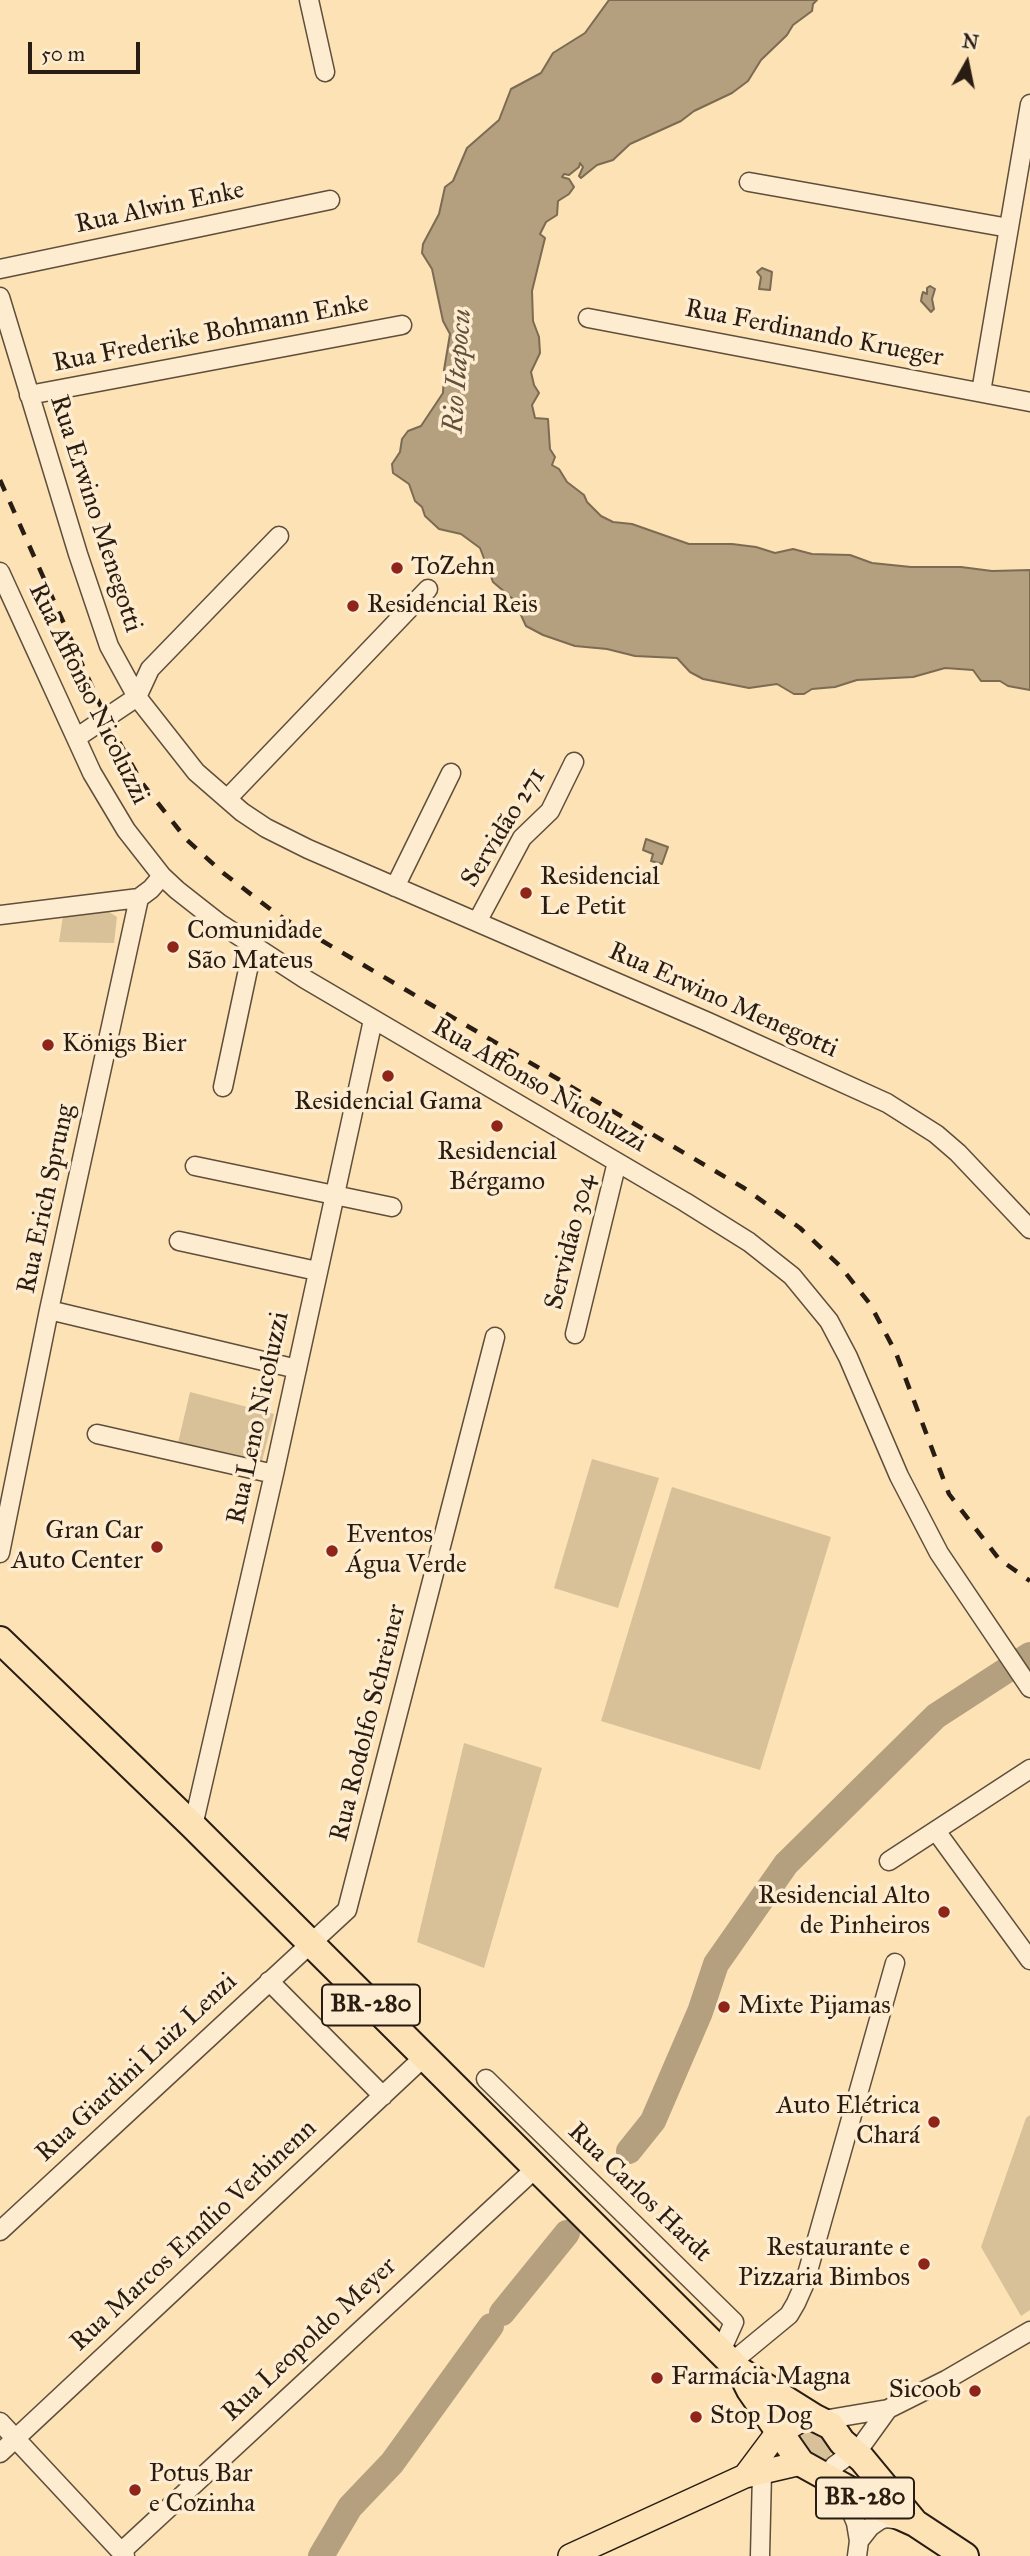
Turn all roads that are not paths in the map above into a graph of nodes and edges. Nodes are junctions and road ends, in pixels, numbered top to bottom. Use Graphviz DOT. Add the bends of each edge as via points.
graph roads {
  1 [pos="309,0"];
  2 [pos="325,72"];
  3 [pos="1030,104"];
  4 [pos="749,182"];
  5 [pos="330,200"];
  6 [pos="1009,228"];
  7 [pos="0,269"];
  8 [pos="0,297"];
  9 [pos="588,318"];
  10 [pos="402,325"];
  11 [pos="981,393"];
  12 [pos="29,395"];
  13 [pos="1030,402"];
  14 [pos="279,536"];
  15 [pos="0,572"];
  16 [pos="429,589"];
  17 [pos="137,697"];
  18 [pos="76,738"];
  19 [pos="574,762"];
  20 [pos="451,774"];
  21 [pos="226,799"];
  22 [pos="162,876"];
  23 [pos="395,887"];
  24 [pos="139,898"];
  25 [pos="0,915"];
  26 [pos="477,922"];
  27 [pos="253,946"];
  28 [pos="373,1020"];
  29 [pos="223,1087"];
  30 [pos="617,1162"];
  31 [pos="195,1166"];
  32 [pos="334,1195"];
  33 [pos="392,1207"];
  34 [pos="1030,1229"];
  35 [pos="179,1241"];
  36 [pos="317,1271"];
  37 [pos="49,1310"];
  38 [pos="575,1334"];
  39 [pos="495,1337"];
  40 [pos="297,1369"];
  41 [pos="97,1434"];
  42 [pos="274,1474"];
  43 [pos="1,1547"];
  44 [pos="0,1640"];
  45 [pos="1026,1682"];
  46 [pos="1030,1769"];
  47 [pos="193,1826"];
  48 [pos="936,1830"];
  49 [pos="889,1861"];
  50 [pos="310,1944"];
  51 [pos="1030,1960"];
  52 [pos="895,1963"];
  53 [pos="270,1981"];
  54 [pos="424,2057"];
  55 [pos="486,2079"];
  56 [pos="383,2096"];
  57 [pos="536,2168"];
  58 [pos="0,2231"];
  59 [pos="1030,2331"];
  60 [pos="731,2361"];
  61 [pos="888,2409"];
  62 [pos="0,2421"];
  63 [pos="15,2438"];
  64 [pos="821,2446"];
  65 [pos="0,2453"];
  66 [pos="754,2474"];
  67 [pos="915,2523"];
  68 [pos="858,2549"];
  69 [pos="123,2554"];
  70 [pos="570,2556"];
  71 [pos="760,2556"];
  72 [pos="965,2556"];
  1 -- 2 [label="street"];
  3 -- 6 [label="street"];
  4 -- 6 [label="street"];
  5 -- 7 [label="street, Rua Alwin Enke"];
  6 -- 11 [label="street"];
  8 -- 12 [label="street, Rua Erwino Menegotti"];
  9 -- 11 [label="street, Rua Ferdinando Krueger"];
  10 -- 12 [label="street, Rua Frederike Bohmann Enke"];
  11 -- 13 [label="street, Rua Ferdinando Krueger"];
  12 -- 17 [label="street, Rua Erwino Menegotti" via="97,614"];
  14 -- 17 [label="street" via="150,669"];
  15 -- 18 [label="street, Rua Affonso Nicoluzzi"];
  16 -- 21 [label="street"];
  17 -- 18 [label="street"];
  17 -- 21 [label="street, Rua Erwino Menegotti" via="196,772"];
  18 -- 22 [label="street, Rua Affonso Nicoluzzi" via="108,801"];
  19 -- 26 [label="street, Servidão 271" via="550,811 522,838"];
  20 -- 23 [label="street"];
  21 -- 23 [label="street, Rua Erwino Menegotti" via="266,828"];
  22 -- 24 [label="street"];
  22 -- 27 [label="street, Rua Affonso Nicoluzzi"];
  23 -- 26 [label="street, Rua Erwino Menegotti"];
  24 -- 25 [label="street"];
  24 -- 37 [label="street, Rua Erich Sprung"];
  26 -- 34 [label="street, Rua Erwino Menegotti" via="887,1103 951,1147"];
  27 -- 28 [label="street, Rua Affonso Nicoluzzi"];
  27 -- 29 [label="street"];
  28 -- 30 [label="street, Rua Affonso Nicoluzzi"];
  28 -- 32 [label="street, Rua Leno Nicoluzzi"];
  30 -- 38 [label="street, Servidão 304"];
  30 -- 45 [label="street, Rua Affonso Nicoluzzi" via="749,1242 811,1297 848,1357 899,1476 939,1553"];
  31 -- 32 [label="street"];
  32 -- 33 [label="street"];
  32 -- 36 [label="street, Rua Leno Nicoluzzi"];
  35 -- 36 [label="street"];
  36 -- 40 [label="street, Rua Leno Nicoluzzi"];
  37 -- 40 [label="street"];
  37 -- 43 [label="street, Rua Erich Sprung"];
  39 -- 50 [label="street, Rua Rodolfo Schreiner" via="347,1910"];
  40 -- 42 [label="street, Rua Leno Nicoluzzi"];
  41 -- 42 [label="street"];
  42 -- 47 [label="street, Rua Leno Nicoluzzi"];
  44 -- 47 [label="highway, BR-280"];
  46 -- 48 [label="street"];
  47 -- 50 [label="highway, BR-280"];
  48 -- 49 [label="street"];
  48 -- 51 [label="street"];
  50 -- 53 [label="street, Rua Giardini Luiz Lenzi"];
  50 -- 54 [label="highway, BR-280"];
  52 -- 60 [label="street" via="804,2285 789,2315"];
  53 -- 56 [label="street"];
  53 -- 58 [label="street, Rua Giardini Luiz Lenzi"];
  54 -- 56 [label="street, Rua Marcos Emílio Verbinenn"];
  54 -- 57 [label="highway, BR-280"];
  55 -- 60 [label="street, Rua Carlos Hardt" via="734,2322"];
  56 -- 63 [label="street, Rua Marcos Emílio Verbinenn"];
  57 -- 60 [label="highway, BR-280"];
  57 -- 69 [label="street, Rua Leopoldo Meyer"];
  59 -- 61 [label="street"];
  60 -- 64 [label="highway, BR-280"];
  60 -- 64 [label="highway, BR-280" via="750,2390"];
  61 -- 64 [label="street"];
  61 -- 64 [label="street"];
  62 -- 63 [label="street"];
  63 -- 65 [label="street, Rua Marcos Emílio Verbinenn"];
  63 -- 69 [label="street"];
  64 -- 66 [label="main road"];
  64 -- 66 [label="main road"];
  64 -- 67 [label="highway, BR-280" via="888,2489"];
  64 -- 67 [label="highway, BR-280" via="884,2509"];
  64 -- 68 [label="street" via="852,2513"];
  66 -- 70 [label="main road"];
  66 -- 71 [label="street"];
  67 -- 68 [label="street" via="880,2520 870,2527"];
  67 -- 72 [label="highway, BR-280"];
}
